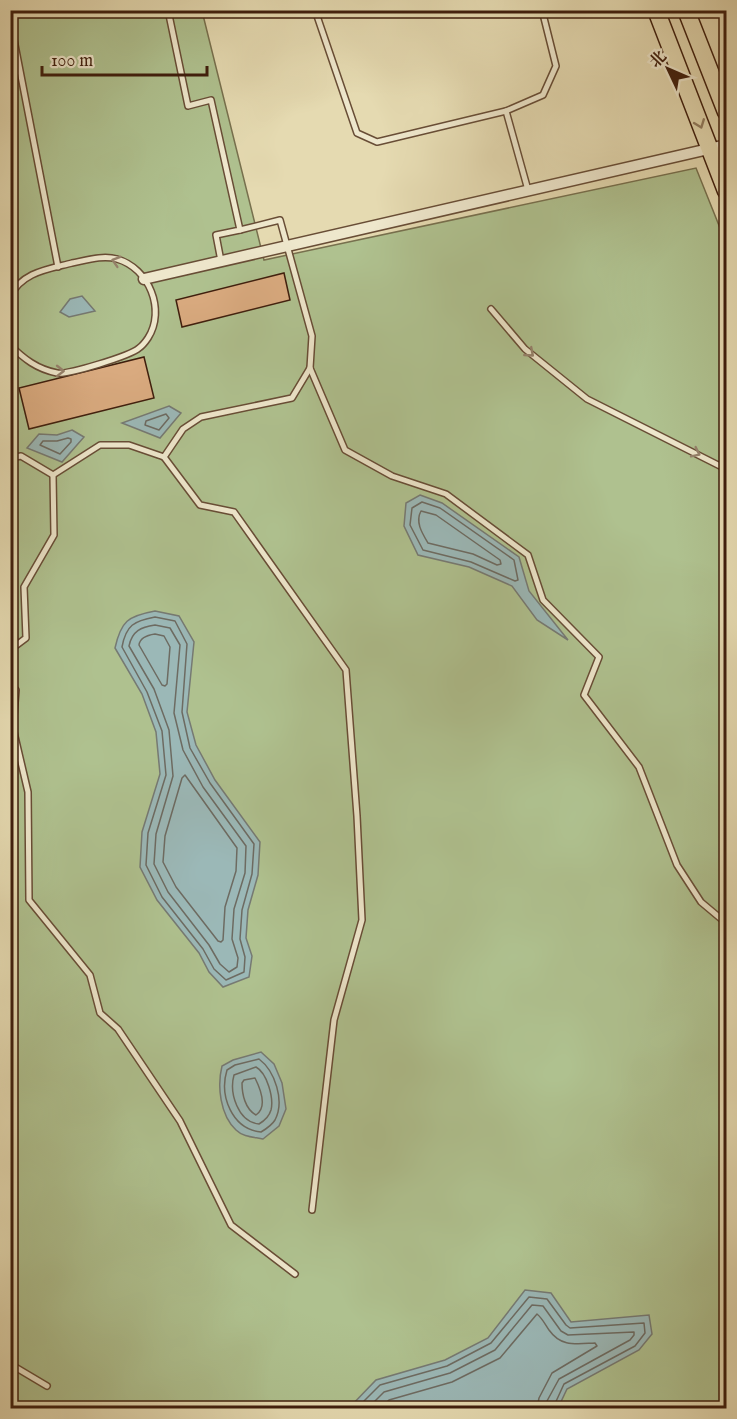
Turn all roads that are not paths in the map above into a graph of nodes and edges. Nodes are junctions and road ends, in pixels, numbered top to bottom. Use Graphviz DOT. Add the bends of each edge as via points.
graph roads {
  1 [pos="168,10"];
  2 [pos="315,10"];
  3 [pos="542,10"];
  4 [pos="656,10"];
  5 [pos="686,10"];
  6 [pos="10,19"];
  7 [pos="506,111"];
  8 [pos="726,112"];
  9 [pos="718,147"];
  10 [pos="528,190"];
  11 [pos="726,191"];
  12 [pos="240,230"];
  13 [pos="286,246"];
  14 [pos="221,261"];
  15 [pos="58,267"];
  16 [pos="144,279"];
  17 [pos="10,297"];
  18 [pos="491,309"];
  19 [pos="10,345"];
  20 [pos="310,368"];
  21 [pos="164,457"];
  22 [pos="10,458"];
  23 [pos="726,469"];
  24 [pos="53,475"];
  25 [pos="10,650"];
  26 [pos="10,683"];
  27 [pos="726,923"];
  28 [pos="312,1210"];
  29 [pos="295,1274"];
  30 [pos="10,1364"];
  31 [pos="47,1386"];
  1 -- 12 [label="lane" via="188,106 211,99"];
  2 -- 7 [label="lane" via="357,133 377,142"];
  3 -- 7 [label="lane" via="556,66 543,95"];
  4 -- 9 [label="main road, one-way"];
  5 -- 8 [label="main road"];
  6 -- 15 [label="lane"];
  7 -- 10 [label="lane"];
  9 -- 10 [label="street"];
  9 -- 11 [label="main road"];
  10 -- 13 [label="street"];
  12 -- 13 [label="lane" via="280,220"];
  12 -- 14 [label="lane" via="216,235"];
  13 -- 14 [label="street"];
  13 -- 20 [label="lane" via="312,336"];
  14 -- 16 [label="street"];
  16 -- 15 [label="lane, one-way" via="133,268 110,258"];
  15 -- 17 [label="lane" via="31,274"];
  19 -- 16 [label="lane, one-way" via="32,364 60,374 139,349 150,336 155,316 155,299"];
  18 -- 23 [label="lane, one-way" via="525,349 587,399"];
  20 -- 21 [label="lane" via="292,398 201,417 183,429"];
  20 -- 27 [label="lane" via="345,450 392,476 446,494 528,555 543,600 599,657 584,694 639,767 677,866 701,902"];
  21 -- 24 [label="lane" via="129,445 100,445"];
  21 -- 28 [label="lane" via="200,505 234,512 346,670 362,920 334,1020"];
  22 -- 24 [label="lane" via="21,456"];
  24 -- 25 [label="lane" via="54,535 24,586 26,638"];
  26 -- 29 [label="lane" via="16,690 13,728 28,792 29,900 90,975 100,1013 118,1029 180,1121 231,1225"];
  30 -- 31 [label="lane"];
}
